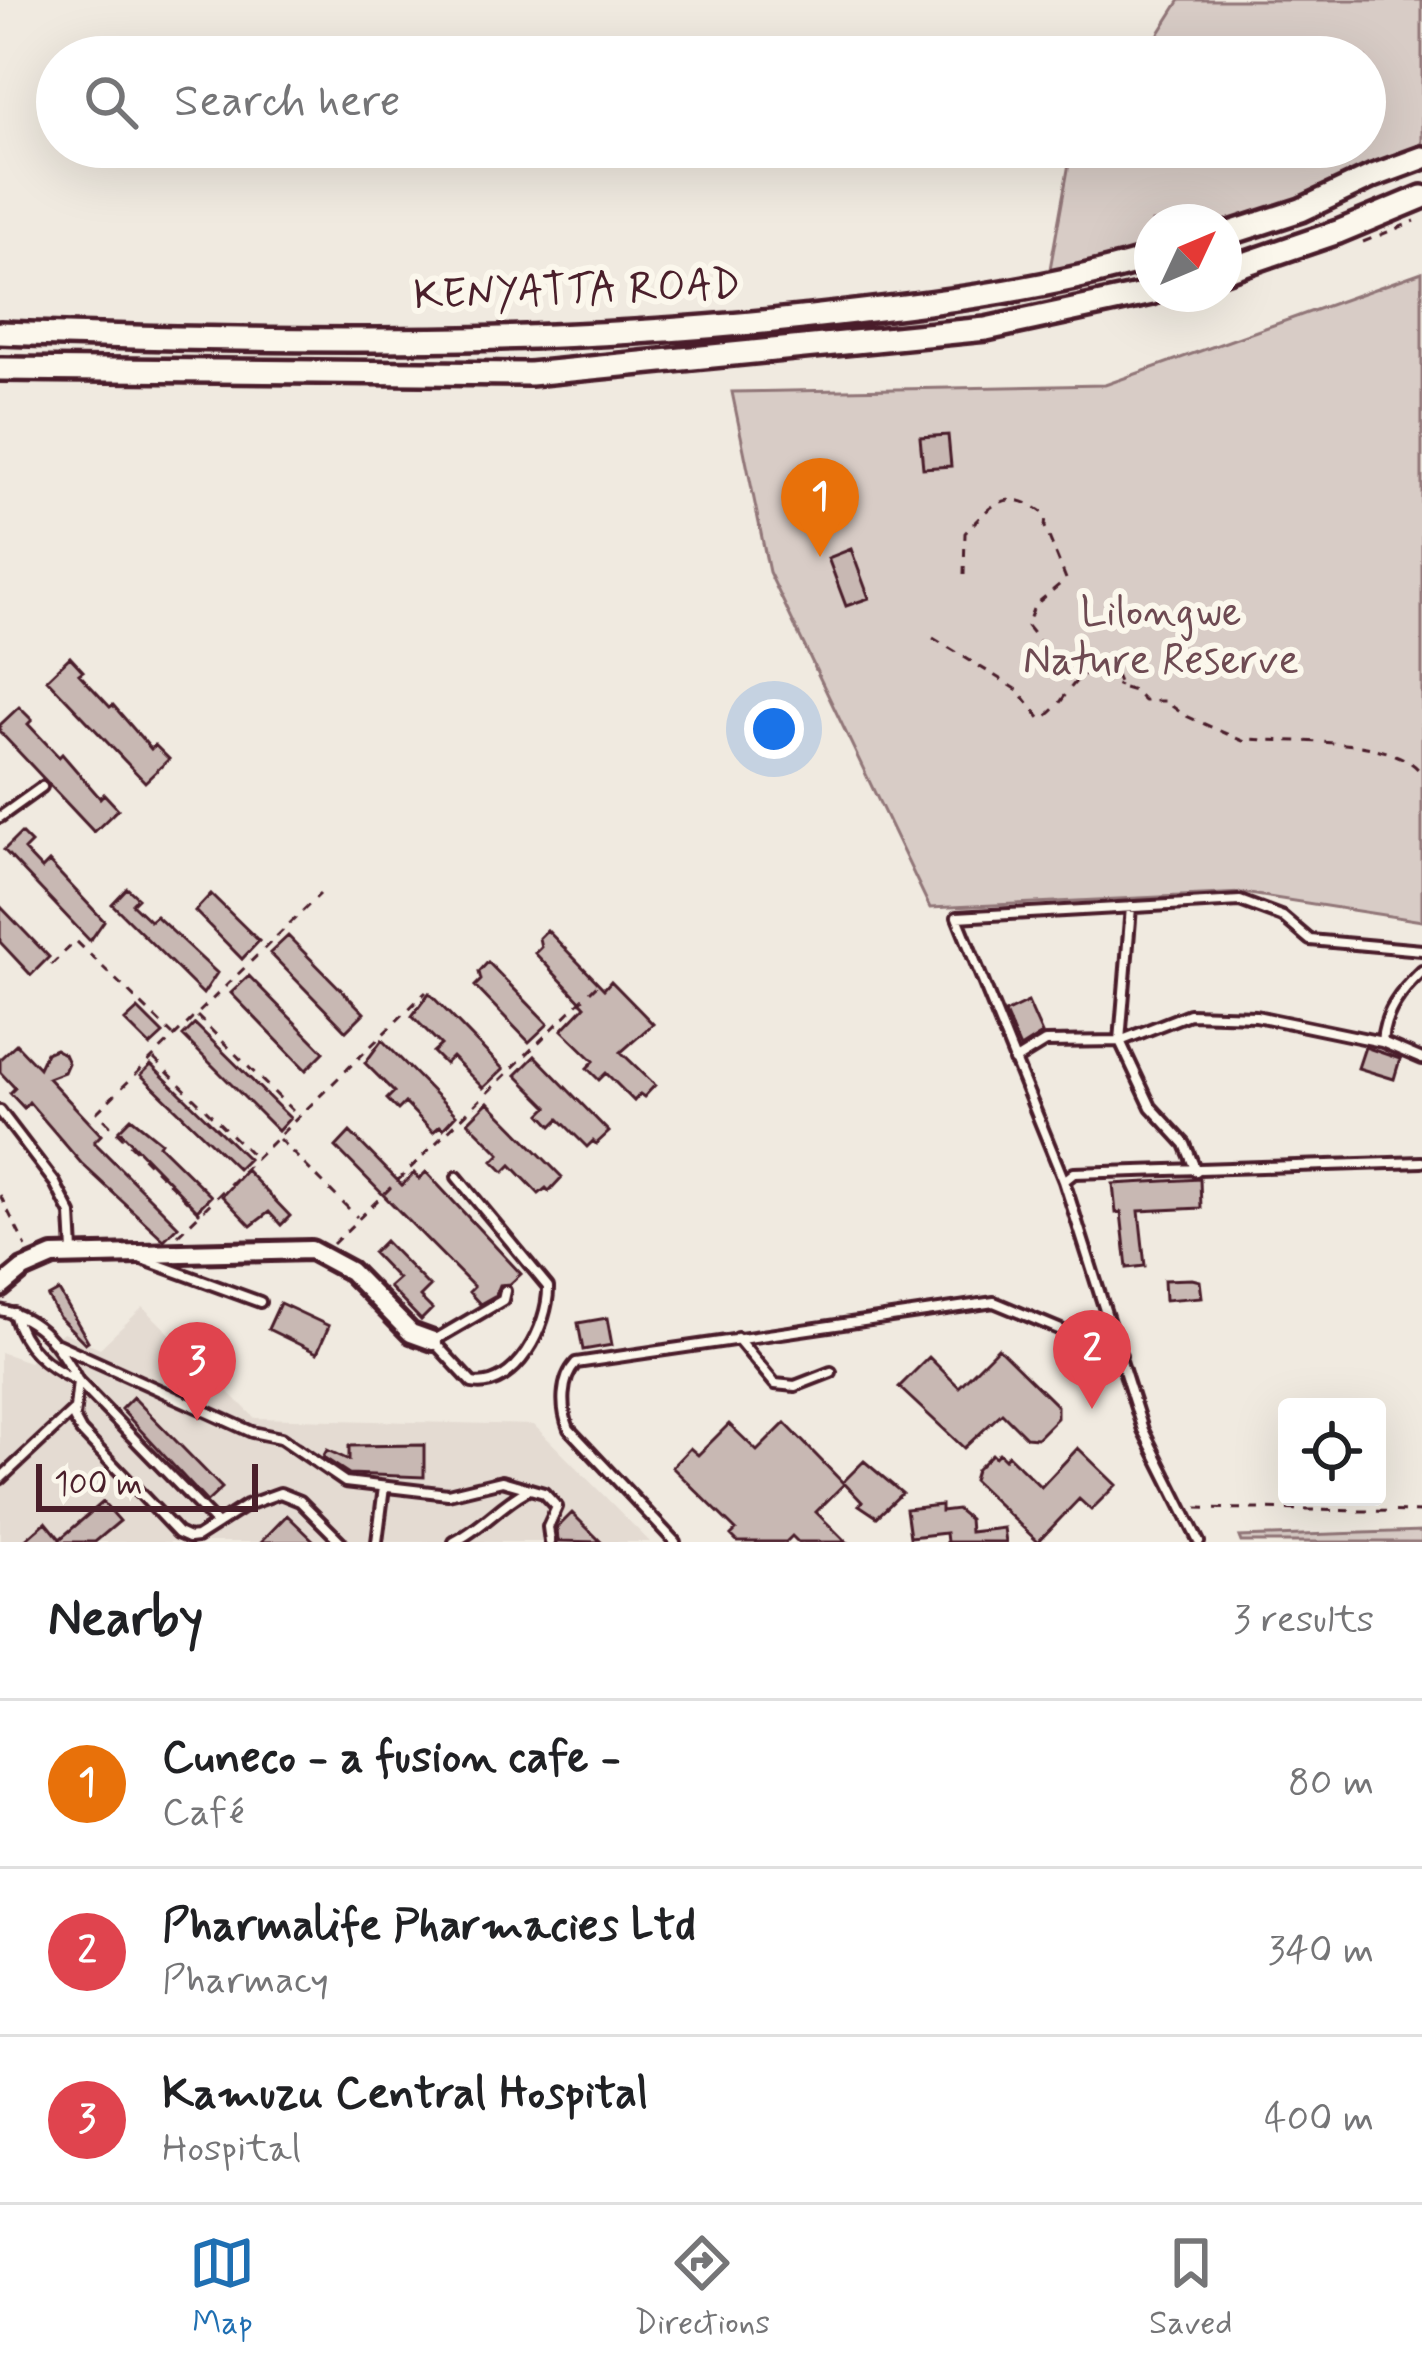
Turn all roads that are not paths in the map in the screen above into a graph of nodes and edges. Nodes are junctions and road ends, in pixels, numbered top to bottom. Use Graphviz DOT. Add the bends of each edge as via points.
graph roads {
  1 [pos="1422,158"];
  2 [pos="1422,197"];
  3 [pos="1242,229"];
  4 [pos="1134,263"];
  5 [pos="1242,265"];
  6 [pos="1134,297"];
  7 [pos="0,333"];
  8 [pos="0,369"];
  9 [pos="43,787"];
  10 [pos="0,817"];
  11 [pos="1131,908"];
  12 [pos="1422,950"];
  13 [pos="1422,971"];
  14 [pos="1120,1041"];
  15 [pos="1382,1042"];
  16 [pos="1422,1059"];
  17 [pos="1014,1060"];
  18 [pos="0,1111"];
  19 [pos="1422,1162"];
  20 [pos="1196,1171"];
  21 [pos="457,1177"];
  22 [pos="1064,1180"];
  23 [pos="73,1254"];
  24 [pos="129,1254"];
  25 [pos="0,1288"];
  26 [pos="505,1291"];
  27 [pos="260,1302"];
  28 [pos="0,1310"];
  29 [pos="14,1313"];
  30 [pos="736,1338"];
  31 [pos="433,1341"];
  32 [pos="55,1343"];
  33 [pos="1121,1355"];
  34 [pos="831,1372"];
  35 [pos="78,1381"];
  36 [pos="74,1410"];
  37 [pos="0,1478"];
  38 [pos="384,1486"];
  39 [pos="527,1490"];
  40 [pos="215,1522"];
  41 [pos="341,1542"];
  42 [pos="377,1542"];
  43 [pos="454,1542"];
  44 [pos="550,1542"];
  45 [pos="675,1542"];
  46 [pos="1199,1542"];
  1 -- 3 [label="main road"];
  2 -- 5 [label="main road"];
  4 -- 7 [label="main road, KENYATTA ROAD" via="972,296 760,323 553,336"];
  6 -- 8 [label="main road, KENYATTA ROAD" via="986,329 530,374"];
  9 -- 10 [label="lane"];
  11 -- 12 [label="lane" via="1240,902 1283,917 1310,940"];
  11 -- 14 [label="lane"];
  11 -- 17 [label="lane" via="957,917"];
  13 -- 15 [label="lane" via="1393,1007"];
  14 -- 15 [label="lane" via="1190,1014 1256,1016"];
  14 -- 17 [label="lane" via="1045,1042"];
  14 -- 20 [label="lane" via="1151,1107 1185,1144"];
  15 -- 16 [label="lane"];
  17 -- 22 [label="lane"];
  18 -- 23 [label="lane" via="55,1183 70,1214"];
  19 -- 20 [label="lane"];
  20 -- 22 [label="lane" via="1074,1173"];
  21 -- 31 [label="lane" via="544,1279 549,1297 516,1366 497,1382 472,1383"];
  22 -- 33 [label="lane"];
  23 -- 24 [label="street"];
  23 -- 25 [label="street" via="34,1264"];
  24 -- 27 [label="lane"];
  24 -- 31 [label="street" via="323,1254 411,1333"];
  26 -- 31 [label="lane" via="494,1309"];
  28 -- 29 [label="lane"];
  29 -- 32 [label="lane"];
  29 -- 35 [label="lane" via="40,1358"];
  30 -- 33 [label="lane" via="994,1302"];
  30 -- 34 [label="lane" via="775,1384"];
  30 -- 45 [label="lane" via="584,1359 565,1376 569,1429"];
  32 -- 35 [label="lane"];
  32 -- 38 [label="lane" via="281,1438 345,1482"];
  33 -- 46 [label="lane" via="1143,1430"];
  35 -- 36 [label="lane"];
  35 -- 40 [label="lane"];
  36 -- 37 [label="lane"];
  36 -- 40 [label="lane" via="81,1431 178,1533 197,1537"];
  38 -- 39 [label="lane" via="448,1494 502,1481"];
  38 -- 42 [label="lane"];
  39 -- 43 [label="lane"];
  39 -- 44 [label="lane" via="544,1492 556,1507"];
  40 -- 41 [label="lane" via="280,1492"];
}
